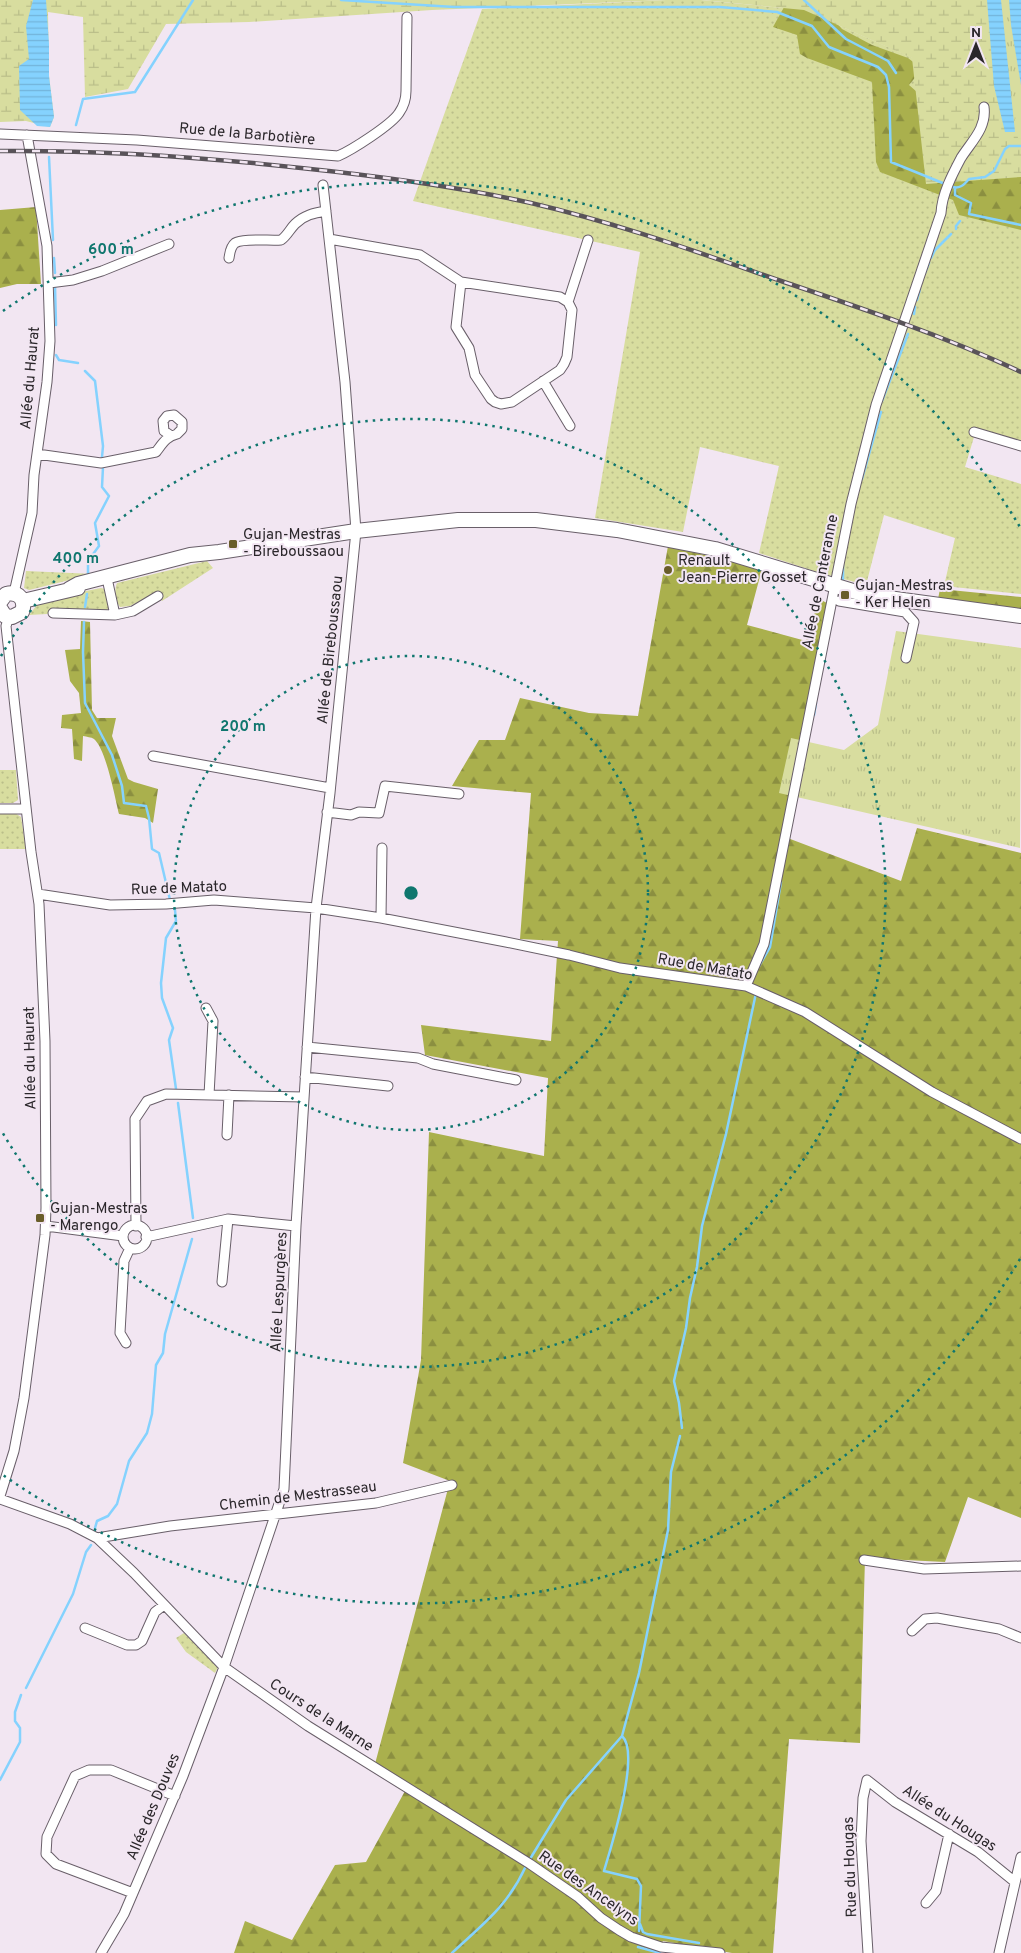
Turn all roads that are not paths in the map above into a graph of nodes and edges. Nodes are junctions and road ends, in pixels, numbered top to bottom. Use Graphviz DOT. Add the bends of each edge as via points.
graph roads {
  1 [pos="407,17"];
  2 [pos="984,107"];
  3 [pos="0,134"];
  4 [pos="27,136"];
  5 [pos="323,185"];
  6 [pos="326,211"];
  7 [pos="329,239"];
  8 [pos="588,240"];
  9 [pos="169,244"];
  10 [pos="228,258"];
  11 [pos="461,282"];
  12 [pos="49,283"];
  13 [pos="568,302"];
  14 [pos="543,382"];
  15 [pos="570,426"];
  16 [pos="974,432"];
  17 [pos="170,435"];
  18 [pos="1021,446"];
  19 [pos="37,454"];
  20 [pos="356,531"];
  21 [pos="107,580"];
  22 [pos="834,585"];
  23 [pos="158,596"];
  24 [pos="19,597"];
  25 [pos="839,601"];
  26 [pos="0,602"];
  27 [pos="905,606"];
  28 [pos="4,613"];
  29 [pos="53,613"];
  30 [pos="116,615"];
  31 [pos="1021,616"];
  32 [pos="906,658"];
  33 [pos="153,756"];
  34 [pos="330,788"];
  35 [pos="459,794"];
  36 [pos="0,808"];
  37 [pos="26,809"];
  38 [pos="327,812"];
  39 [pos="382,848"];
  40 [pos="38,894"];
  41 [pos="316,908"];
  42 [pos="382,918"];
  43 [pos="746,986"];
  44 [pos="206,1008"];
  45 [pos="307,1047"];
  46 [pos="305,1077"];
  47 [pos="516,1080"];
  48 [pos="388,1086"];
  49 [pos="209,1095"];
  50 [pos="229,1095"];
  51 [pos="304,1097"];
  52 [pos="226,1135"];
  53 [pos="1021,1138"];
  54 [pos="228,1220"];
  55 [pos="46,1226"];
  56 [pos="136,1226"];
  57 [pos="296,1226"];
  58 [pos="122,1236"];
  59 [pos="146,1237"];
  60 [pos="130,1248"];
  61 [pos="222,1282"];
  62 [pos="126,1343"];
  63 [pos="452,1486"];
  64 [pos="0,1498"];
  65 [pos="276,1513"];
  66 [pos="97,1538"];
  67 [pos="864,1560"];
  68 [pos="1021,1566"];
  69 [pos="164,1606"];
  70 [pos="85,1628"];
  71 [pos="912,1631"];
  72 [pos="1021,1638"];
  73 [pos="224,1667"];
  74 [pos="867,1780"];
  75 [pos="175,1796"];
  76 [pos="477,1832"];
  77 [pos="949,1834"];
  78 [pos="1021,1858"];
  79 [pos="1015,1882"];
  80 [pos="133,1893"];
  81 [pos="926,1903"];
  82 [pos="1010,1905"];
  83 [pos="1021,1907"];
  84 [pos="101,1953"];
  85 [pos="720,1953"];
  86 [pos="868,1953"];
  87 [pos="1000,1953"];
  1 -- 4 [label="street, Rue de la Barbotière" via="406,91 400,112 358,145 338,156 137,140"];
  2 -- 22 [label="street, Allée de Canteranne" via="984,122 948,186 876,405"];
  3 -- 4 [label="street, Rue de la Barbotière"];
  4 -- 12 [label="street, Allée du Haurat" via="47,246"];
  5 -- 6 [label="street, Allée de Bireboussaou"];
  6 -- 7 [label="street, Allée de Bireboussaou"];
  6 -- 10 [label="street" via="304,218 281,240 236,243"];
  7 -- 11 [label="street" via="420,255"];
  7 -- 20 [label="street, Allée de Bireboussaou" via="345,382"];
  8 -- 13 [label="street"];
  9 -- 12 [label="street" via="102,271"];
  11 -- 13 [label="street" via="560,297"];
  11 -- 14 [label="street" via="456,327 469,348 475,375 491,398 501,404 512,402"];
  12 -- 19 [label="street, Allée du Haurat" via="50,341"];
  13 -- 14 [label="street" via="572,314 567,357 560,370"];
  14 -- 15 [label="street"];
  16 -- 18 [label="street"];
  17 -- 19 [label="street" via="156,452 101,463"];
  19 -- 24 [label="street, Allée du Haurat"];
  20 -- 21 [label="main road" via="219,552 198,561"];
  20 -- 22 [label="main road" via="469,519 580,524 715,549"];
  20 -- 34 [label="street, Allée de Bireboussaou"];
  21 -- 24 [label="main road"];
  21 -- 30 [label="street"];
  22 -- 27 [label="main road"];
  22 -- 43 [label="street, Allée de Canteranne" via="764,944"];
  23 -- 30 [label="street" via="133,611"];
  24 -- 26 [label="main road" via="6,594"];
  24 -- 28 [label="main road" via="24,608 20,614"];
  25 -- 27 [label="street"];
  27 -- 31 [label="main road"];
  27 -- 32 [label="street" via="914,622"];
  28 -- 37 [label="street, Allée du Haurat"];
  29 -- 30 [label="street"];
  33 -- 34 [label="street"];
  34 -- 38 [label="street, Allée de Bireboussaou"];
  35 -- 38 [label="street" via="385,786 379,813 351,815"];
  36 -- 37 [label="street"];
  37 -- 40 [label="street, Allée du Haurat"];
  38 -- 41 [label="street, Allée de Bireboussaou"];
  39 -- 42 [label="street"];
  40 -- 41 [label="street, Rue de Matato" via="110,905 214,900"];
  40 -- 55 [label="street, Allée du Haurat" via="46,1057"];
  41 -- 42 [label="street, Rue de Matato"];
  41 -- 45 [label="street, Allée Lespurgères"];
  42 -- 43 [label="street, Rue de Matato" via="620,968"];
  43 -- 53 [label="street, Rue de Matato" via="805,1012 932,1092"];
  44 -- 49 [label="street" via="213,1021"];
  45 -- 46 [label="street, Allée Lespurgères"];
  45 -- 47 [label="street" via="418,1058"];
  46 -- 48 [label="street"];
  46 -- 51 [label="street, Allée Lespurgères"];
  49 -- 50 [label="street"];
  49 -- 56 [label="street" via="166,1094 147,1101 135,1120"];
  50 -- 51 [label="street"];
  50 -- 52 [label="street"];
  51 -- 57 [label="street, Allée Lespurgères"];
  54 -- 57 [label="street"];
  54 -- 59 [label="street"];
  54 -- 61 [label="street"];
  55 -- 58 [label="street"];
  55 -- 64 [label="street, Allée du Haurat" via="24,1398 14,1451"];
  56 -- 58 [label="street" via="130,1226"];
  56 -- 59 [label="street" via="142,1228"];
  57 -- 65 [label="street, Allée Lespurgères" via="284,1489"];
  58 -- 60 [label="street"];
  59 -- 60 [label="street" via="138,1249"];
  60 -- 62 [label="street" via="124,1261 120,1333"];
  63 -- 65 [label="street, Chemin de Mestrasseau" via="376,1502"];
  64 -- 66 [label="street, Cours de la Marne" via="70,1524"];
  65 -- 66 [label="street, Chemin de Mestrasseau"];
  65 -- 73 [label="street, Allée Lespurgères"];
  66 -- 69 [label="street, Cours de la Marne"];
  67 -- 68 [label="street" via="924,1569"];
  69 -- 70 [label="street" via="155,1612 142,1641 136,1645 127,1645"];
  69 -- 73 [label="street, Cours de la Marne"];
  71 -- 72 [label="street" via="925,1619 937,1618 999,1629"];
  73 -- 75 [label="street, Allée des Douves"];
  73 -- 76 [label="street, Cours de la Marne" via="308,1726"];
  74 -- 77 [label="street, Allée du Hougas" via="895,1802"];
  74 -- 86 [label="street, Rue du Hougas" via="862,1841"];
  75 -- 80 [label="street, Allée des Douves"];
  75 -- 80 [label="street" via="111,1770 90,1770 75,1776 48,1837 46,1854 56,1864"];
  76 -- 85 [label="street, Rue des Ancelyns" via="530,1864 631,1937 661,1947"];
  77 -- 79 [label="street, Allée du Hougas"];
  77 -- 81 [label="street" via="936,1892"];
  78 -- 79 [label="street"];
  79 -- 82 [label="street"];
  80 -- 84 [label="street, Allée des Douves"];
  82 -- 83 [label="street"];
  82 -- 87 [label="street"];
}
